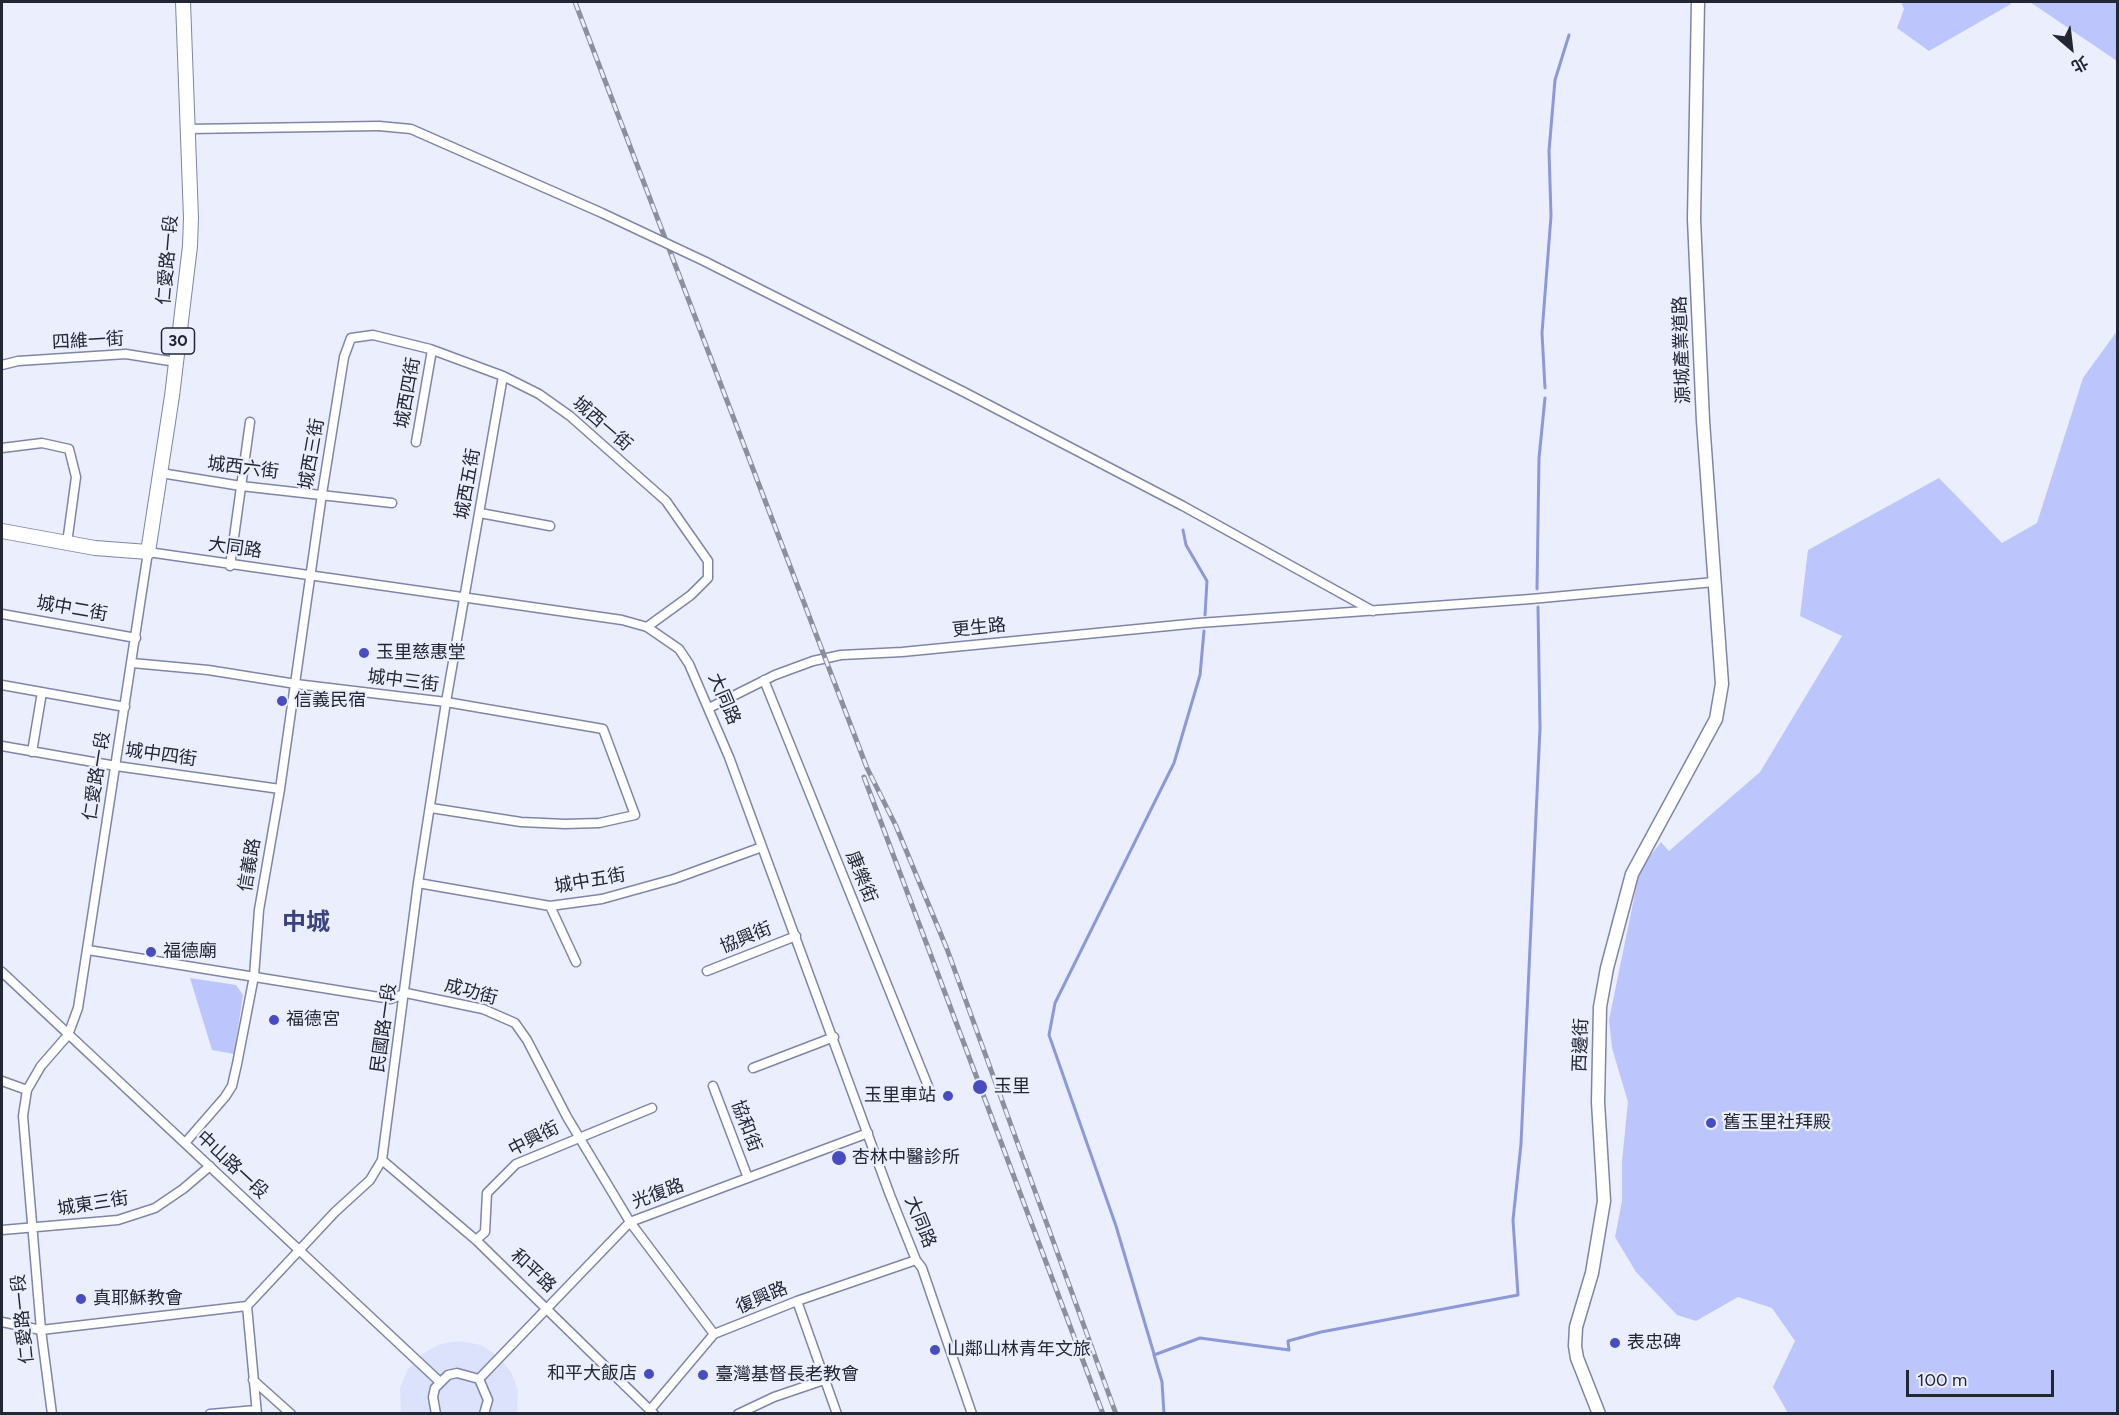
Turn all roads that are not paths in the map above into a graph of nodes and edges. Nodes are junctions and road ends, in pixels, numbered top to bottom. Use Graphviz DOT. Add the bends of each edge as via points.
graph roads {
  1 [pos="183,2"];
  2 [pos="1698,2"];
  3 [pos="188,129"];
  4 [pos="351,338"];
  5 [pos="432,350"];
  6 [pos="176,362"];
  7 [pos="2,365"];
  8 [pos="503,376"];
  9 [pos="250,422"];
  10 [pos="416,442"];
  11 [pos="2,448"];
  12 [pos="161,473"];
  13 [pos="241,486"];
  14 [pos="322,494"];
  15 [pos="392,503"];
  16 [pos="480,513"];
  17 [pos="550,526"];
  18 [pos="2,531"];
  19 [pos="67,543"];
  20 [pos="148,552"];
  21 [pos="230,566"];
  22 [pos="310,576"];
  23 [pos="1714,582"];
  24 [pos="466,597"];
  25 [pos="1374,611"];
  26 [pos="2,614"];
  27 [pos="647,627"];
  28 [pos="136,638"];
  29 [pos="132,663"];
  30 [pos="764,680"];
  31 [pos="296,684"];
  32 [pos="2,685"];
  33 [pos="42,692"];
  34 [pos="1720,696"];
  35 [pos="446,702"];
  36 [pos="125,707"];
  37 [pos="708,708"];
  38 [pos="2,746"];
  39 [pos="32,752"];
  40 [pos="116,766"];
  41 [pos="280,789"];
  42 [pos="431,808"];
  43 [pos="762,847"];
  44 [pos="418,884"];
  45 [pos="550,906"];
  46 [pos="796,936"];
  47 [pos="88,950"];
  48 [pos="576,962"];
  49 [pos="708,971"];
  50 [pos="2,972"];
  51 [pos="254,976"];
  52 [pos="406,993"];
  53 [pos="68,1035"];
  54 [pos="834,1037"];
  55 [pos="753,1068"];
  56 [pos="2,1081"];
  57 [pos="713,1086"];
  58 [pos="928,1086"];
  59 [pos="27,1090"];
  60 [pos="652,1108"];
  61 [pos="868,1133"];
  62 [pos="578,1136"];
  63 [pos="185,1143"];
  64 [pos="382,1160"];
  65 [pos="210,1166"];
  66 [pos="748,1178"];
  67 [pos="630,1222"];
  68 [pos="32,1229"];
  69 [pos="2,1230"];
  70 [pos="477,1240"];
  71 [pos="299,1250"];
  72 [pos="916,1260"];
  73 [pos="796,1301"];
  74 [pos="247,1306"];
  75 [pos="549,1308"];
  76 [pos="2,1322"];
  77 [pos="41,1330"];
  78 [pos="714,1334"];
  79 [pos="479,1379"];
  80 [pos="253,1380"];
  81 [pos="824,1380"];
  82 [pos="440,1382"];
  83 [pos="257,1412"];
  84 [pos="652,1412"];
  85 [pos="52,1413"];
  86 [pos="210,1413"];
  87 [pos="291,1413"];
  88 [pos="436,1413"];
  89 [pos="484,1413"];
  90 [pos="738,1413"];
  91 [pos="837,1413"];
  92 [pos="972,1413"];
  93 [pos="1599,1413"];
  1 -- 3 [label="main road, 30"];
  2 -- 23 [label="street, 源城產業道路" via="1694,219 1702,421"];
  3 -- 6 [label="main road, 仁愛路一段 / 30" via="191,218"];
  3 -- 25 [label="street, bridge" via="411,129 704,261 1183,506"];
  4 -- 5 [label="street, 城西一街" via="373,335"];
  4 -- 14 [label="street, 城西三街" via="344,357"];
  5 -- 8 [label="street, 城西一街"];
  5 -- 10 [label="street, 城西四街"];
  6 -- 7 [label="street, 四維一街" via="126,354"];
  6 -- 12 [label="main road, 仁愛路一段 / 30"];
  8 -- 16 [label="street, 城西五街"];
  8 -- 27 [label="street, 城西一街" via="570,416 666,501 708,561 708,578"];
  9 -- 13 [label="street"];
  11 -- 19 [label="street" via="42,443 69,449 76,477"];
  12 -- 13 [label="street, 城西六街"];
  12 -- 20 [label="main road, 仁愛路一段 / 30"];
  13 -- 14 [label="street, 城西六街"];
  13 -- 21 [label="street"];
  14 -- 15 [label="street, 城西六街"];
  14 -- 22 [label="street, 城西三街"];
  16 -- 17 [label="street"];
  16 -- 24 [label="street, 城西五街"];
  18 -- 19 [label="main road, 大同路"];
  19 -- 20 [label="main road, 大同路"];
  20 -- 21 [label="street, 大同路"];
  20 -- 28 [label="street, 仁愛路一段"];
  21 -- 22 [label="street, 大同路"];
  22 -- 24 [label="street, 大同路"];
  22 -- 31 [label="street, 信義路"];
  23 -- 25 [label="street, 更生路"];
  23 -- 34 [label="street, 源城產業道路"];
  24 -- 27 [label="street, 大同路"];
  24 -- 35 [label="street, 民國路一段"];
  25 -- 30 [label="street, 更生路" via="841,655"];
  26 -- 28 [label="street, 城中二街"];
  27 -- 37 [label="street, 大同路" via="679,649"];
  28 -- 29 [label="street, 仁愛路一段"];
  29 -- 31 [label="street, 城中三街"];
  29 -- 36 [label="street, 仁愛路一段"];
  30 -- 37 [label="street, 更生路"];
  30 -- 58 [label="street, 康樂街"];
  31 -- 35 [label="street, 城中三街"];
  31 -- 41 [label="street, 信義路"];
  32 -- 33 [label="street"];
  33 -- 36 [label="street"];
  33 -- 39 [label="street"];
  34 -- 93 [label="street, 西邊街" via="1716,719 1632,874 1600,1007 1598,1102 1604,1201 1592,1273 1575,1336 1577,1358"];
  35 -- 42 [label="street, 民國路一段"];
  35 -- 42 [label="street, 城中三街" via="603,729 634,815 599,823 521,822"];
  36 -- 40 [label="street, 仁愛路一段"];
  37 -- 43 [label="street, 大同路"];
  38 -- 39 [label="street, 城中四街"];
  39 -- 40 [label="street, 城中四街"];
  40 -- 41 [label="street, 城中四街"];
  40 -- 47 [label="street, 仁愛路一段"];
  41 -- 51 [label="street, 信義路" via="259,910"];
  42 -- 44 [label="street, 民國路一段"];
  43 -- 45 [label="street, 城中五街" via="613,896"];
  43 -- 46 [label="street, 大同路"];
  44 -- 45 [label="street, 城中五街"];
  44 -- 52 [label="street, 民國路一段"];
  45 -- 48 [label="street"];
  46 -- 49 [label="street, 協興街"];
  46 -- 54 [label="street, 大同路"];
  47 -- 51 [label="street, 成功街"];
  47 -- 53 [label="street, 仁愛路一段" via="78,1008"];
  50 -- 53 [label="street, 中山路一段"];
  51 -- 52 [label="street, 成功街" via="391,999"];
  51 -- 63 [label="street, 信義路" via="232,1086"];
  52 -- 62 [label="street, 成功街" via="483,1009 515,1023"];
  52 -- 64 [label="street, 民國路一段"];
  53 -- 59 [label="street, 仁愛路一段" via="41,1066"];
  53 -- 63 [label="street, 中山路一段"];
  54 -- 55 [label="street"];
  54 -- 61 [label="street, 大同路"];
  56 -- 59 [label="street"];
  57 -- 66 [label="street, 協和街"];
  59 -- 68 [label="street, 仁愛路一段" via="23,1116"];
  60 -- 62 [label="street, 中興街"];
  61 -- 66 [label="street, 光復路"];
  61 -- 72 [label="street, 大同路"];
  62 -- 67 [label="street, 成功街"];
  62 -- 70 [label="street, 中興街" via="516,1164 487,1193 485,1232"];
  63 -- 65 [label="street, 中山路一段"];
  64 -- 70 [label="street, 和平路"];
  64 -- 71 [label="street, 民國路一段" via="370,1180"];
  65 -- 68 [label="street, 城東三街" via="155,1208 118,1220"];
  65 -- 71 [label="street, 中山路一段"];
  66 -- 67 [label="street, 光復路"];
  67 -- 75 [label="street, 光復路"];
  67 -- 78 [label="street, 成功街"];
  68 -- 69 [label="street, 城東三街"];
  68 -- 77 [label="street, 仁愛路一段"];
  70 -- 75 [label="street, 和平路"];
  71 -- 74 [label="street, 民國路一段"];
  71 -- 82 [label="street, 中山路一段"];
  72 -- 73 [label="street, 復興路"];
  72 -- 92 [label="street, 大同路"];
  73 -- 78 [label="street, 復興路"];
  73 -- 81 [label="street"];
  74 -- 77 [label="street"];
  74 -- 80 [label="street"];
  75 -- 79 [label="street, 光復路"];
  75 -- 84 [label="street, 和平路"];
  76 -- 77 [label="street"];
  77 -- 85 [label="street, 仁愛路一段"];
  78 -- 84 [label="street, 復興路"];
  79 -- 82 [label="street" via="457,1373"];
  79 -- 89 [label="street" via="488,1400"];
  80 -- 83 [label="street"];
  80 -- 87 [label="street"];
  81 -- 90 [label="street"];
  81 -- 91 [label="street"];
  82 -- 88 [label="street" via="433,1397"];
  83 -- 86 [label="street"];
}
